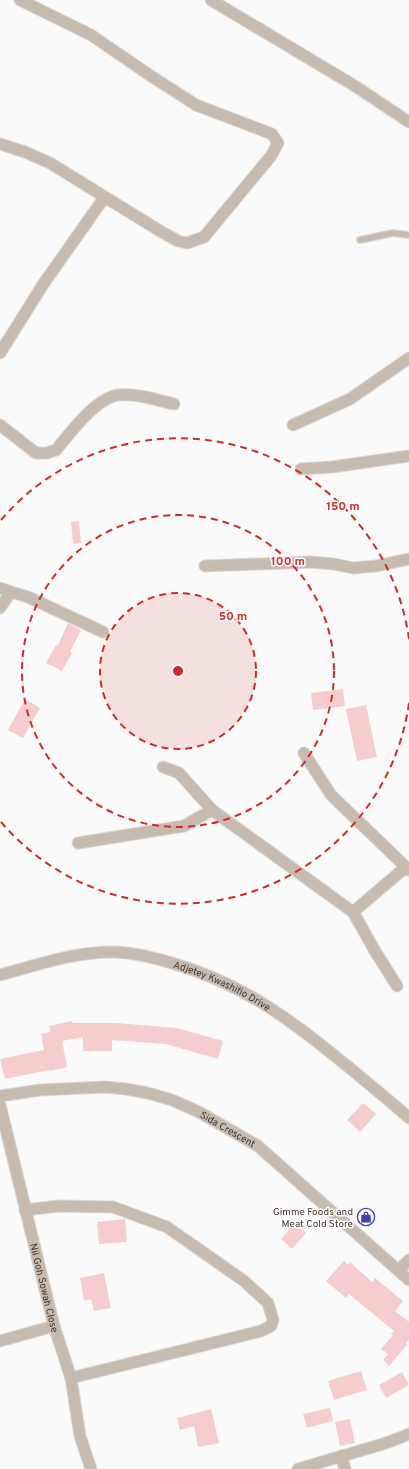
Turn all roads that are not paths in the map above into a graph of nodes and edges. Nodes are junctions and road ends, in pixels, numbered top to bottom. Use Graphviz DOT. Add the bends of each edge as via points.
graph roads {
  1 [pos="20,0"];
  2 [pos="211,0"];
  3 [pos="409,122"];
  4 [pos="0,144"];
  5 [pos="104,198"];
  6 [pos="409,235"];
  7 [pos="360,240"];
  8 [pos="0,353"];
  9 [pos="409,358"];
  10 [pos="174,404"];
  11 [pos="293,424"];
  12 [pos="0,425"];
  13 [pos="409,456"];
  14 [pos="300,469"];
  15 [pos="409,559"];
  16 [pos="205,566"];
  17 [pos="0,588"];
  18 [pos="12,592"];
  19 [pos="0,608"];
  20 [pos="103,632"];
  21 [pos="304,753"];
  22 [pos="163,767"];
  23 [pos="212,810"];
  24 [pos="78,843"];
  25 [pos="407,868"];
  26 [pos="353,912"];
  27 [pos="0,975"];
  28 [pos="397,986"];
  29 [pos="0,1096"];
  30 [pos="0,1105"];
  31 [pos="409,1118"];
  32 [pos="25,1210"];
  33 [pos="409,1260"];
  34 [pos="399,1270"];
  35 [pos="409,1280"];
  36 [pos="54,1326"];
  37 [pos="0,1341"];
  38 [pos="71,1378"];
  39 [pos="409,1434"];
  40 [pos="341,1456"];
  41 [pos="91,1469"];
  42 [pos="298,1469"];
  43 [pos="345,1469"];
  1 -- 5 [label="street" via="91,35 196,105 272,134 278,143 271,156 204,237 187,243 178,241"];
  2 -- 3 [label="street" via="356,86"];
  4 -- 5 [label="street" via="50,163"];
  5 -- 8 [label="street" via="44,283"];
  6 -- 7 [label="lane" via="393,233"];
  9 -- 11 [label="street" via="350,399"];
  10 -- 12 [label="street" via="136,396 118,395 105,400 93,408 56,450 48,453 36,453"];
  13 -- 14 [label="street"];
  15 -- 16 [label="street" via="353,568 311,562"];
  17 -- 18 [label="street"];
  18 -- 19 [label="street"];
  18 -- 20 [label="street"];
  21 -- 25 [label="street" via="331,795"];
  22 -- 23 [label="street" via="179,773"];
  23 -- 24 [label="street" via="184,826"];
  23 -- 26 [label="street"];
  25 -- 26 [label="street"];
  26 -- 28 [label="street"];
  27 -- 31 [label="street, Adjetey Kwashifio Drive" via="84,954 116,952 149,956 184,967 220,980 260,1001 308,1034"];
  29 -- 34 [label="street, Sida Crescent" via="54,1089 105,1087 148,1093 172,1100 199,1112 258,1146"];
  30 -- 32 [label="street, Nii Goh Sowah Close"];
  32 -- 36 [label="street, Nii Goh Sowah Close"];
  32 -- 38 [label="street" via="59,1206 113,1207 168,1227 244,1281 268,1303 273,1320 271,1326 261,1331"];
  33 -- 34 [label="street"];
  34 -- 35 [label="street, Sida Crescent"];
  36 -- 37 [label="street"];
  36 -- 38 [label="street, Nii Goh Sowah Close"];
  38 -- 41 [label="street, Nii Goh Sowah Close" via="80,1436"];
  39 -- 40 [label="street"];
  40 -- 42 [label="street"];
  40 -- 43 [label="street"];
}
